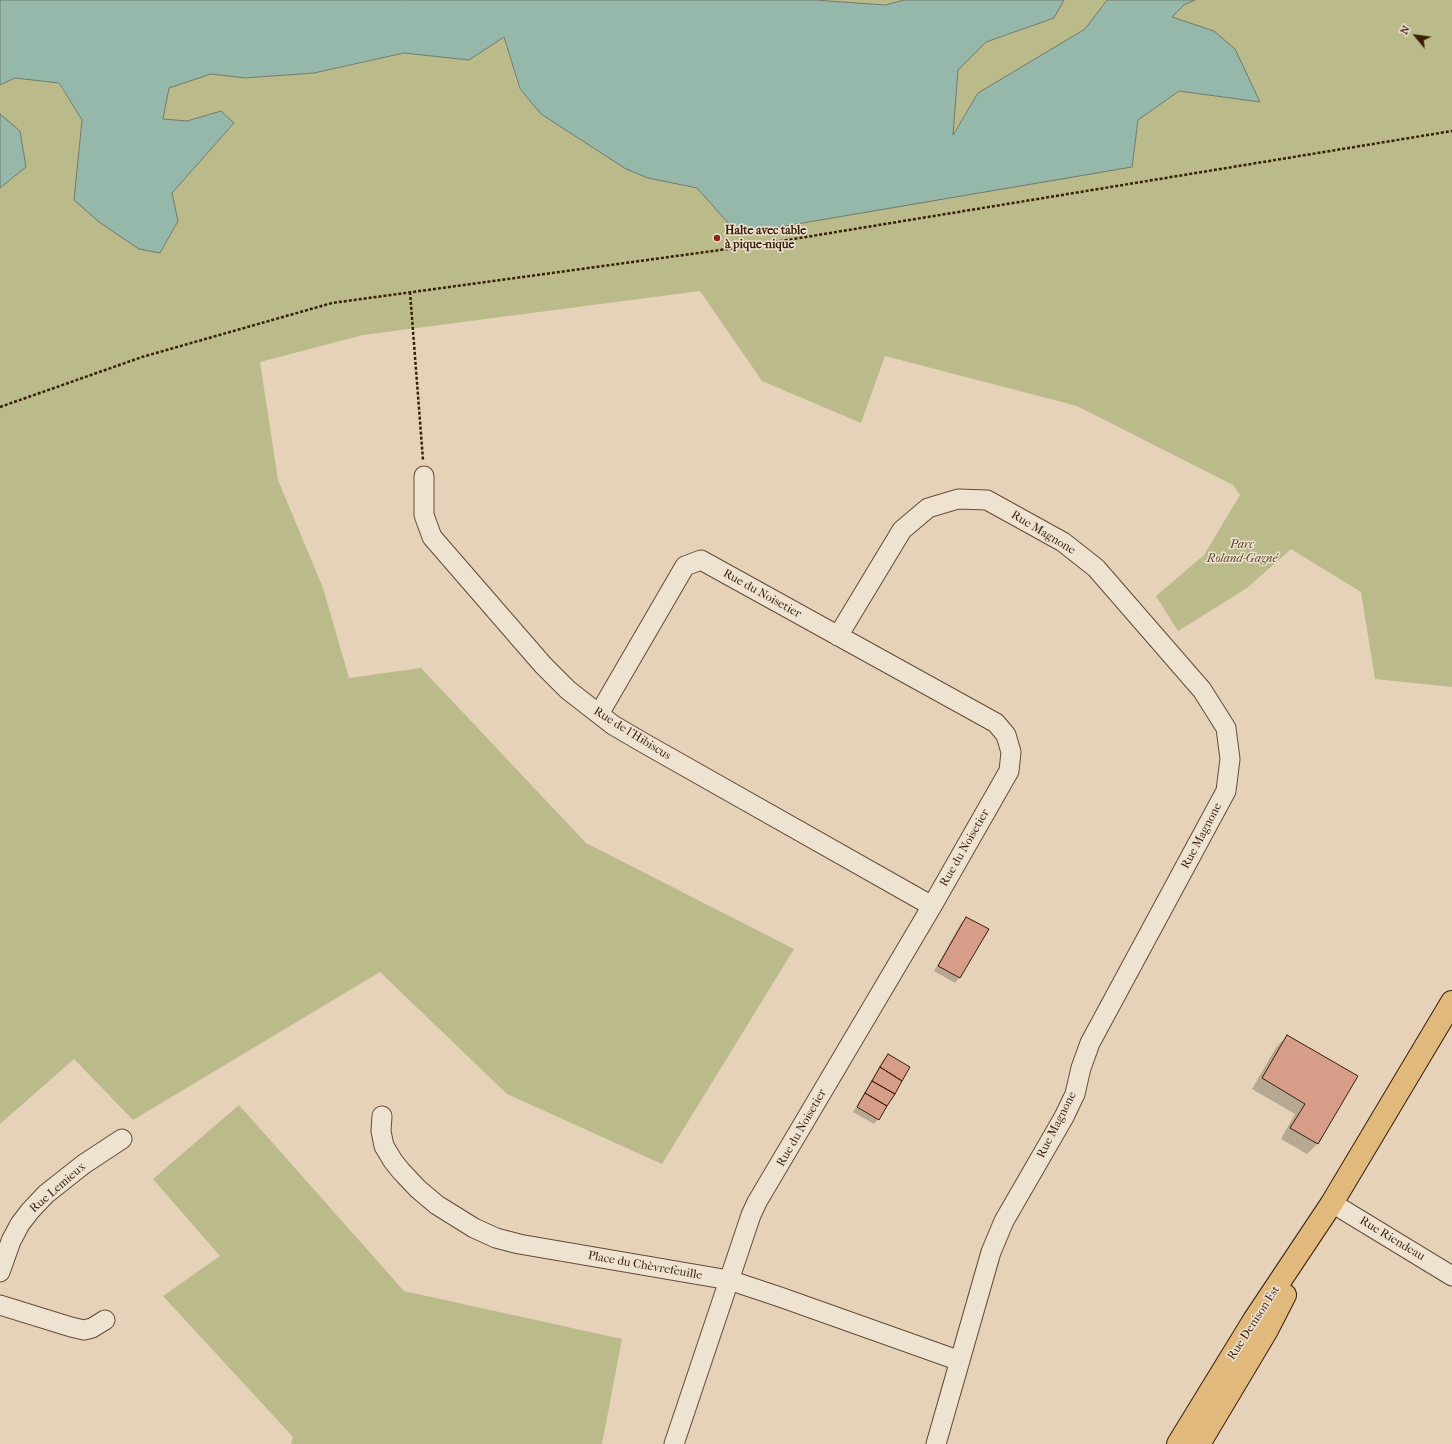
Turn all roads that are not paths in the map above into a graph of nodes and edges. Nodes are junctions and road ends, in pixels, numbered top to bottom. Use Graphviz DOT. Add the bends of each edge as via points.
graph roads {
  1 [pos="424,476"];
  2 [pos="838,636"];
  3 [pos="598,714"];
  4 [pos="932,906"];
  5 [pos="1452,1002"];
  6 [pos="382,1116"];
  7 [pos="122,1139"];
  8 [pos="1332,1203"];
  9 [pos="0,1272"];
  10 [pos="1452,1276"];
  11 [pos="729,1280"];
  12 [pos="0,1305"];
  13 [pos="105,1320"];
  14 [pos="960,1361"];
  15 [pos="674,1444"];
  16 [pos="936,1444"];
  17 [pos="1178,1444"];
  18 [pos="1199,1444"];
  1 -- 3 [label="street, Rue de l'Hibiscus" via="424,515 432,537 543,664 568,690"];
  2 -- 3 [label="street, Rue du Noisetier" via="701,560 685,566"];
  2 -- 4 [label="street, Rue du Noisetier" via="996,723 1006,735 1011,752 1009,770"];
  2 -- 14 [label="street, Rue Magnone" via="902,530 928,508 958,499 987,500 1063,542 1096,568 1202,690 1226,728 1230,759 1226,791 1090,1043 1075,1094 1064,1117 1004,1222 991,1252"];
  3 -- 4 [label="street, Rue de l'Hibiscus" via="642,742"];
  4 -- 11 [label="street, Rue du Noisetier" via="757,1202"];
  5 -- 8 [label="main road, Rue Denison Est"];
  6 -- 11 [label="street, Place du Chèvrefeuille" via="380,1131 384,1146 401,1171 438,1205 474,1228 496,1238 519,1244"];
  7 -- 9 [label="street, Rue Lemieux" via="84,1164 46,1194 30,1211 11,1241"];
  8 -- 10 [label="street, Rue Riendeau"];
  8 -- 17 [label="main road, Rue Denison Est" via="1254,1320"];
  8 -- 18 [label="main road, Rue Denison Est" via="1268,1330"];
  11 -- 14 [label="street, Place du Chèvrefeuille"];
  11 -- 15 [label="street, Rue du Noisetier"];
  12 -- 13 [label="street" via="84,1330"];
  14 -- 16 [label="street, Rue Magnone"];
}
